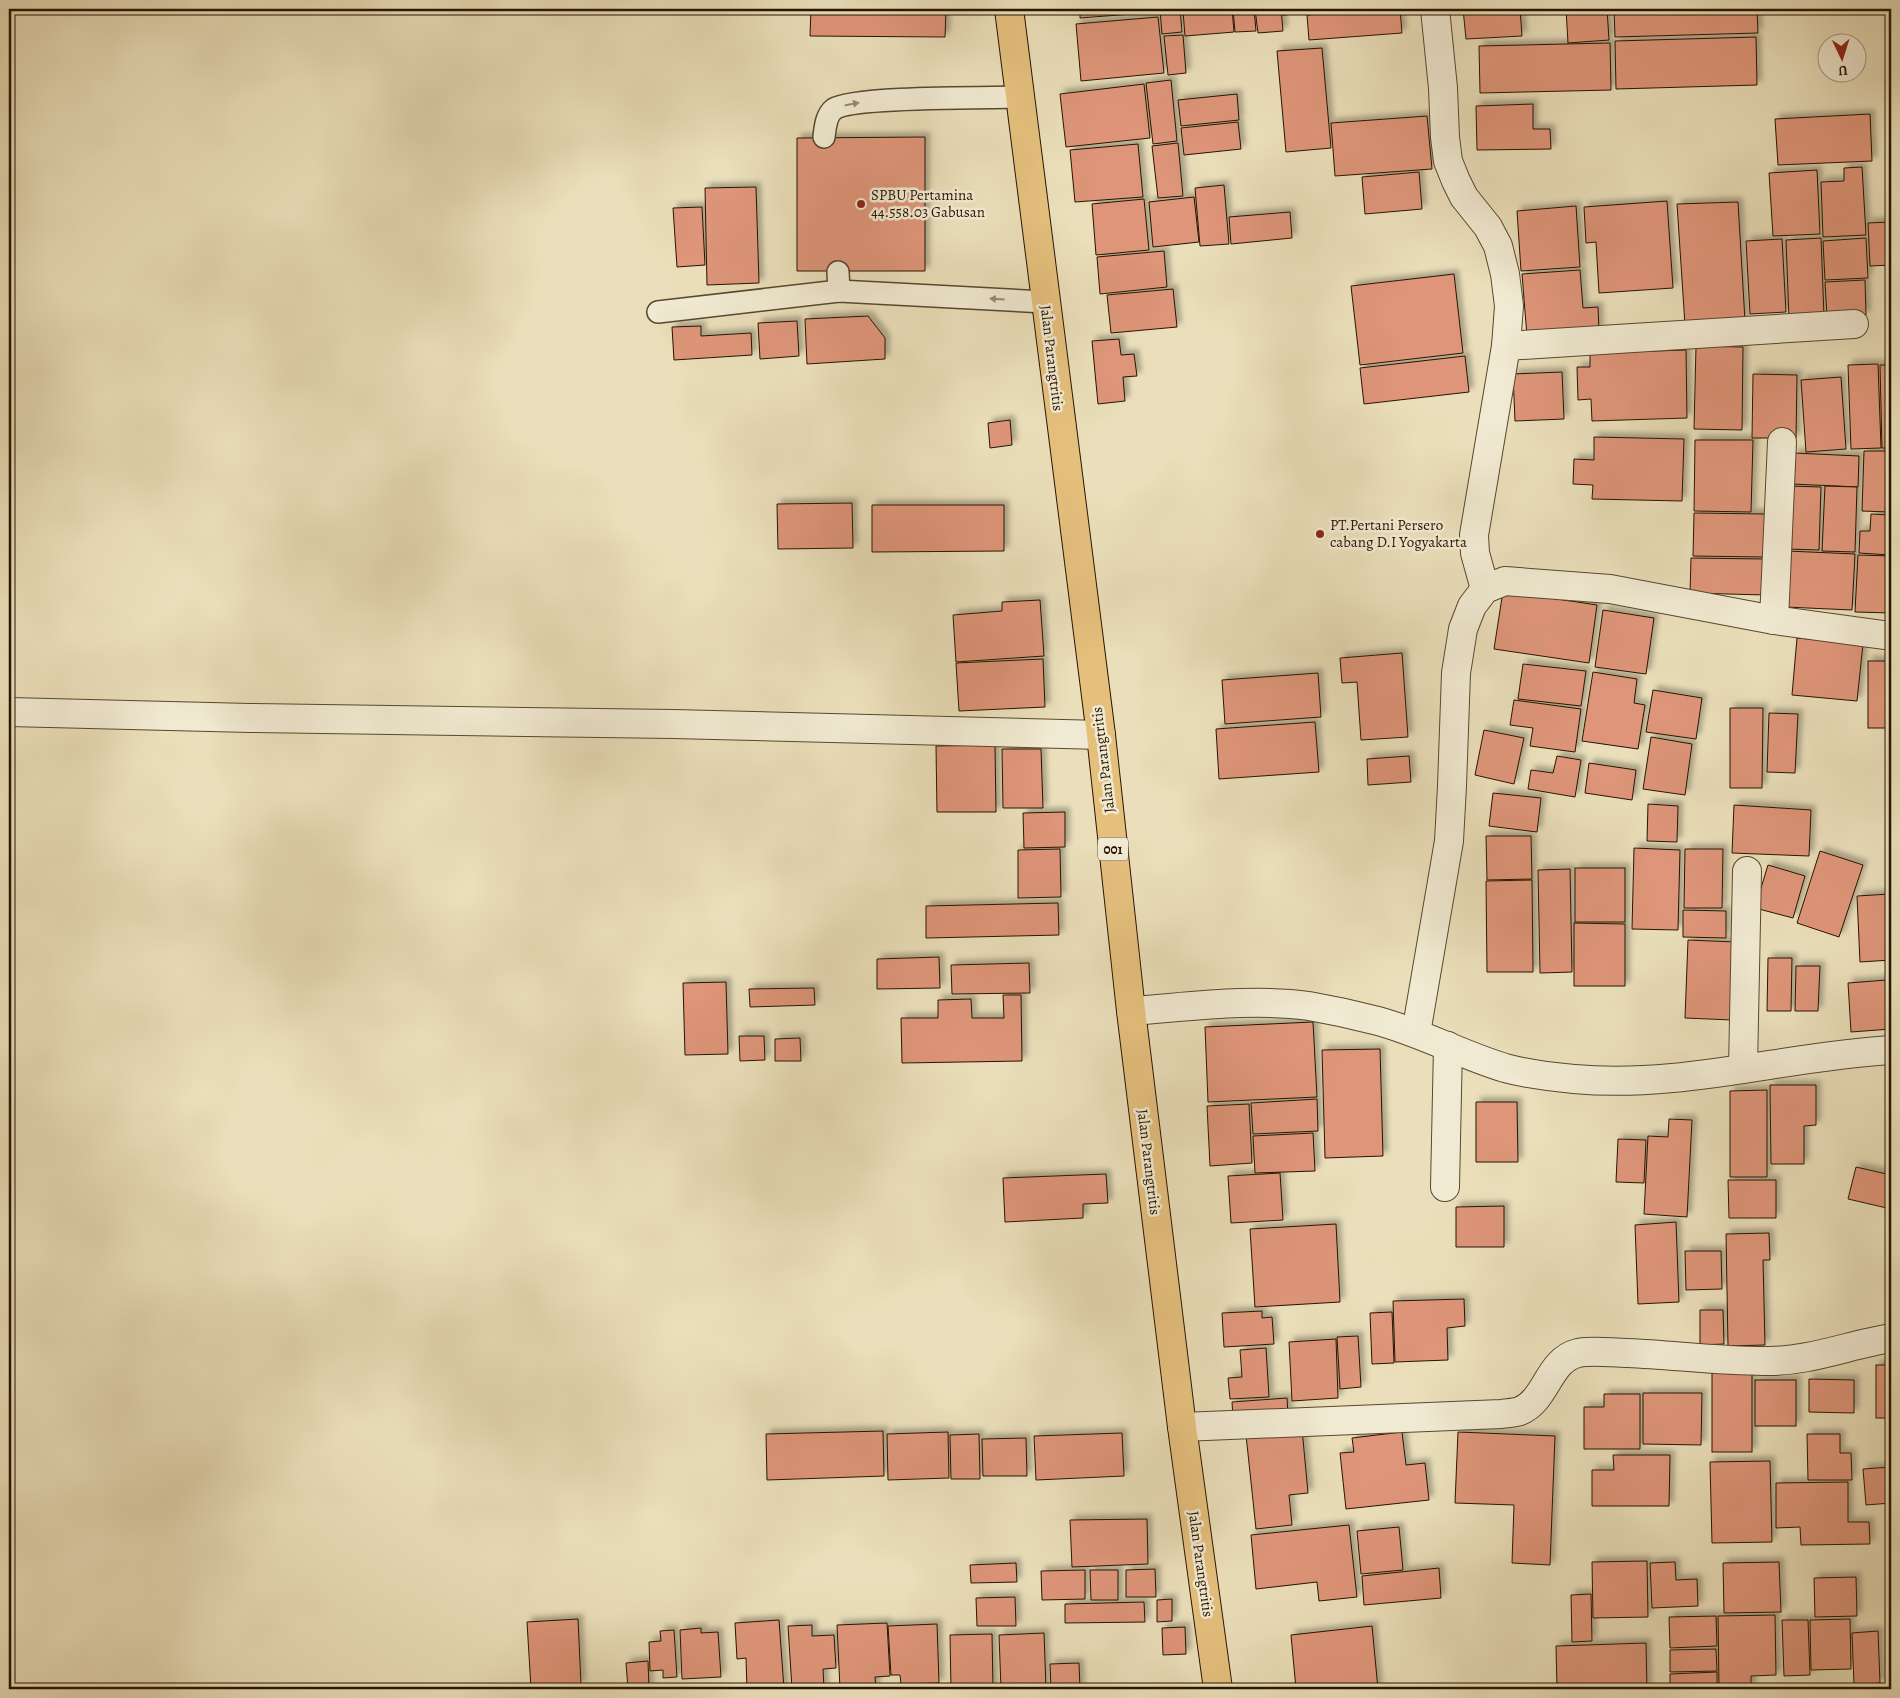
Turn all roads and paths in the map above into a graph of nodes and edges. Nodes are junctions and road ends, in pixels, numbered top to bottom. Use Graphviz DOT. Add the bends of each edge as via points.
graph roads {
  1 [pos="1008,9"];
  2 [pos="1435,9"];
  3 [pos="1021,97"];
  4 [pos="824,137"];
  5 [pos="1045,302"];
  6 [pos="658,312"];
  7 [pos="1854,324"];
  8 [pos="1506,346"];
  9 [pos="1782,442"];
  10 [pos="1485,589"];
  11 [pos="1774,620"];
  12 [pos="1891,636"];
  13 [pos="9,712"];
  14 [pos="1100,736"];
  15 [pos="1747,871"];
  16 [pos="1131,1011"];
  17 [pos="1416,1033"];
  18 [pos="1448,1046"];
  19 [pos="1891,1050"];
  20 [pos="1743,1069"];
  21 [pos="1445,1187"];
  22 [pos="1891,1338"];
  23 [pos="1182,1427"];
  24 [pos="1218,1689"];
  1 -- 3 [label="main road, Jalan Parangtritis / 001"];
  2 -- 8 [label="street" via="1448,161 1464,197 1488,227 1498,246 1508,306"];
  4 -- 3 [label="lane, one-way" via="827,120 834,109 848,104"];
  3 -- 5 [label="main road, Jalan Parangtritis / 001"];
  5 -- 6 [label="lane, one-way" via="839,281"];
  5 -- 14 [label="main road, Jalan Parangtritis / 001"];
  7 -- 8 [label="street"];
  8 -- 10 [label="street" via="1474,535 1474,553"];
  9 -- 11 [label="street"];
  10 -- 11 [label="street" via="1505,581 1610,589"];
  10 -- 17 [label="street" via="1472,606 1463,628 1456,673 1449,842"];
  11 -- 12 [label="street"];
  13 -- 14 [label="street" via="673,724"];
  14 -- 16 [label="main road, Jalan Parangtritis / 001"];
  15 -- 20 [label="street"];
  16 -- 17 [label="street" via="1255,1003 1308,1006"];
  16 -- 23 [label="main road, Jalan Parangtritis / 001"];
  17 -- 18 [label="street"];
  18 -- 20 [label="street" via="1506,1068 1576,1079 1625,1081"];
  18 -- 21 [label="street"];
  19 -- 20 [label="street"];
  22 -- 23 [label="street" via="1796,1360 1578,1353 1560,1362 1532,1403 1520,1411 1502,1414"];
  23 -- 24 [label="main road, Jalan Parangtritis / 001"];
}
